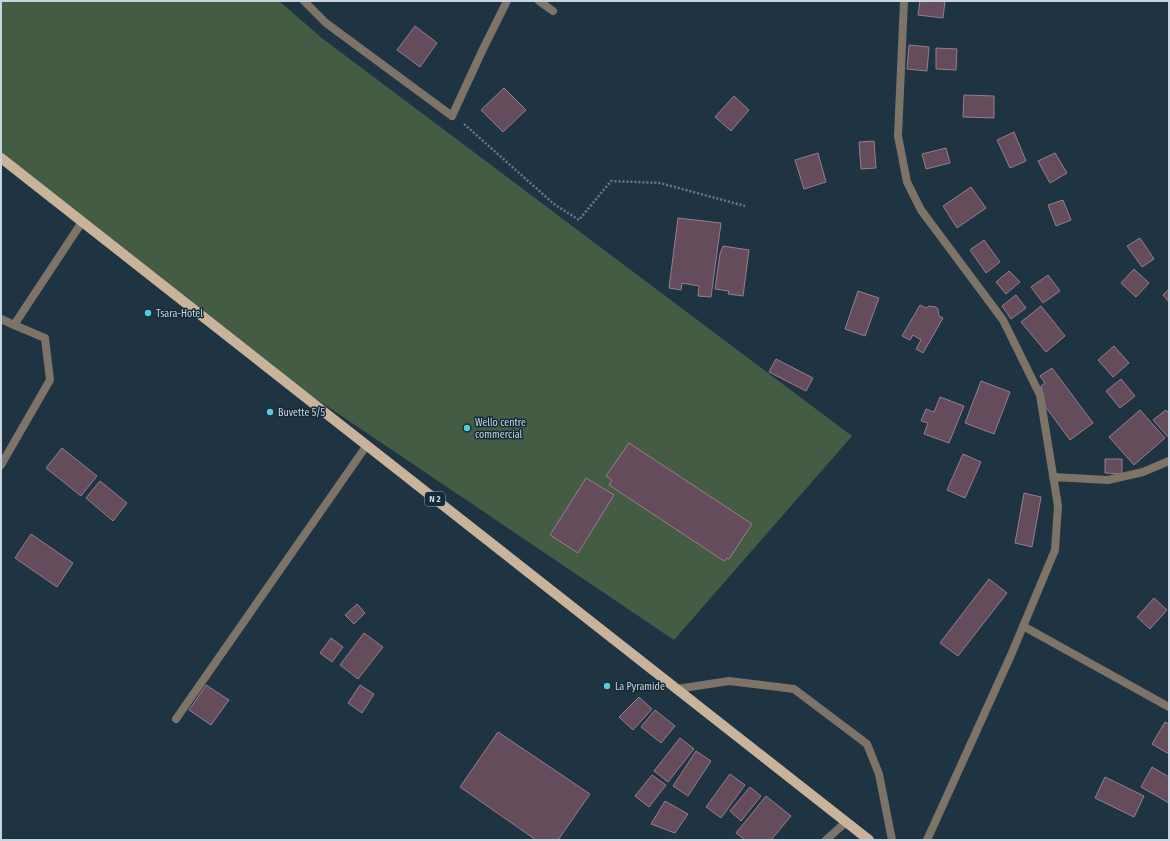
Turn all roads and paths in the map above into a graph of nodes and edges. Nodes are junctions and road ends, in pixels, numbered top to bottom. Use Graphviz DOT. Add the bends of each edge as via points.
graph roads {
  1 [pos="304,1"];
  2 [pos="508,1"];
  3 [pos="539,1"];
  4 [pos="904,1"];
  5 [pos="553,11"];
  6 [pos="453,115"];
  7 [pos="1,158"];
  8 [pos="745,206"];
  9 [pos="82,222"];
  10 [pos="1,319"];
  11 [pos="14,325"];
  12 [pos="367,445"];
  13 [pos="1169,461"];
  14 [pos="1,465"];
  15 [pos="1054,477"];
  16 [pos="1023,626"];
  17 [pos="677,689"];
  18 [pos="1169,707"];
  19 [pos="176,719"];
  20 [pos="846,822"];
  21 [pos="826,840"];
  22 [pos="869,840"];
  23 [pos="892,840"];
  24 [pos="927,840"];
  1 -- 6 [label="street" via="326,23"];
  2 -- 6 [label="street"];
  3 -- 5 [label="street"];
  4 -- 15 [label="street" via="898,136 907,182 921,210 1003,320 1040,395"];
  6 -- 8 [label="path" via="554,204 579,220 611,181 660,184"];
  7 -- 9 [label="main road, N 2"];
  9 -- 11 [label="street"];
  9 -- 12 [label="main road, N 2"];
  10 -- 11 [label="street"];
  11 -- 14 [label="street" via="45,338 50,380"];
  12 -- 17 [label="main road, N 2"];
  12 -- 19 [label="street"];
  13 -- 15 [label="street" via="1143,472 1108,480"];
  15 -- 16 [label="street" via="1058,506 1054,550"];
  16 -- 18 [label="street"];
  16 -- 24 [label="street"];
  17 -- 20 [label="main road, N 2"];
  17 -- 23 [label="street" via="729,681 794,689 867,744 879,774"];
  20 -- 21 [label="street"];
  20 -- 22 [label="main road, N 2"];
}
